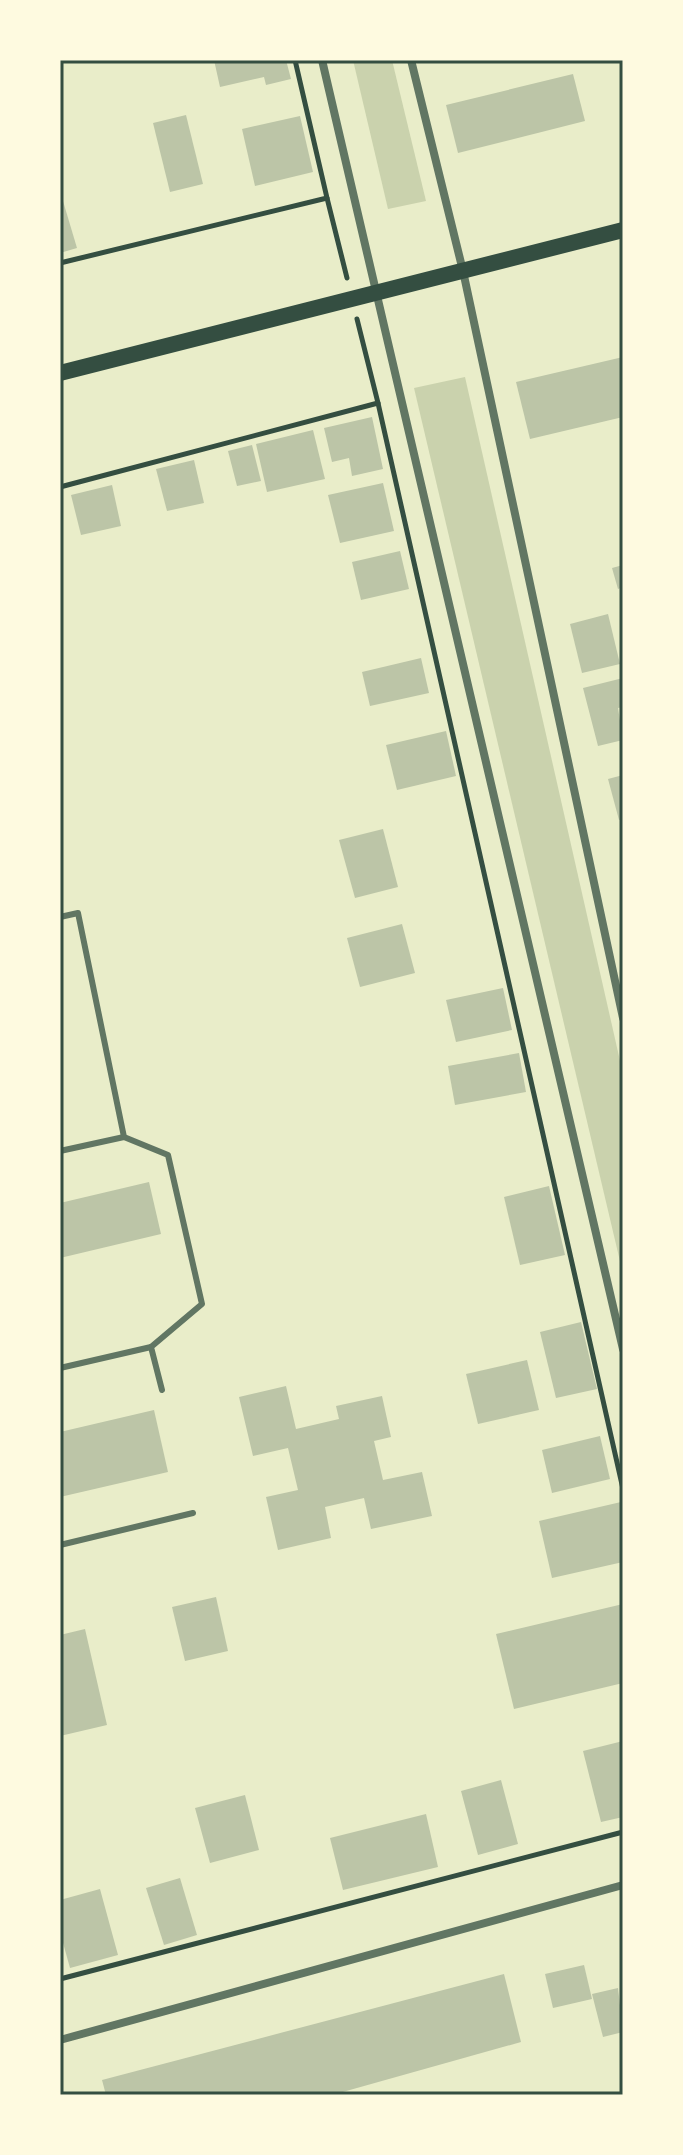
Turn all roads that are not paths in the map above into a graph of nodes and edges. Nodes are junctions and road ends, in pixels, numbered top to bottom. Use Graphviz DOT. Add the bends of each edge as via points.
graph roads {
  1 [pos="322,60"];
  2 [pos="411,60"];
  3 [pos="623,230"];
  4 [pos="463,271"];
  5 [pos="374,294"];
  6 [pos="60,373"];
  7 [pos="60,917"];
  8 [pos="623,1018"];
  9 [pos="124,1137"];
  10 [pos="60,1151"];
  11 [pos="151,1347"];
  12 [pos="623,1349"];
  13 [pos="60,1368"];
  14 [pos="162,1390"];
  15 [pos="193,1513"];
  16 [pos="60,1545"];
  17 [pos="623,1885"];
  18 [pos="60,2040"];
  1 -- 5 [label="street"];
  2 -- 4 [label="street"];
  3 -- 4 [label="main road"];
  4 -- 5 [label="main road"];
  4 -- 8 [label="street"];
  5 -- 6 [label="main road"];
  5 -- 12 [label="street"];
  7 -- 9 [label="lane" via="78,913"];
  9 -- 10 [label="lane"];
  9 -- 11 [label="lane" via="168,1155 202,1304"];
  11 -- 13 [label="lane"];
  11 -- 14 [label="lane"];
  15 -- 16 [label="lane"];
  17 -- 18 [label="street"];
}
